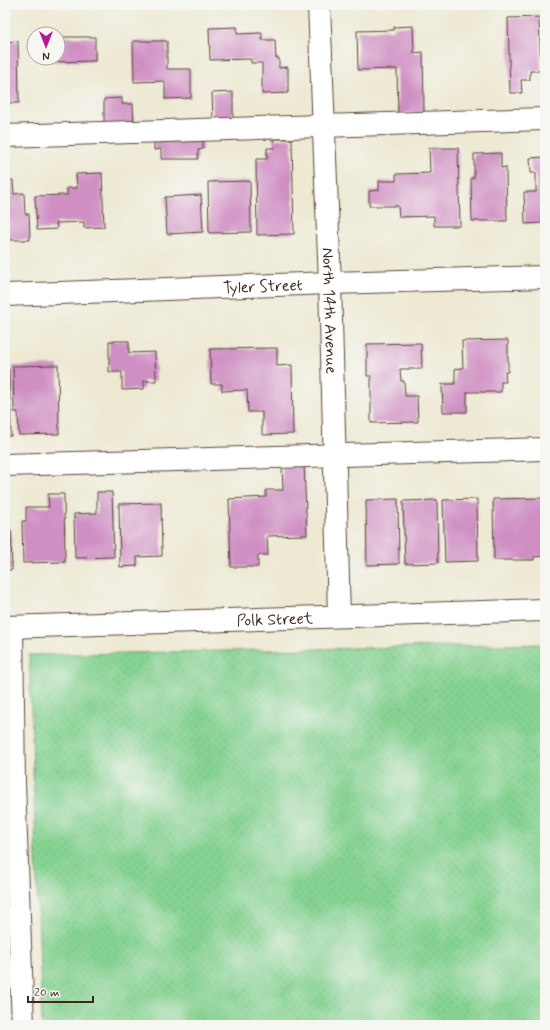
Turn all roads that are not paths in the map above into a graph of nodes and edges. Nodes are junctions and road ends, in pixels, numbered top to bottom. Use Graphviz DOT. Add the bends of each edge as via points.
graph roads {
  1 [pos="320,5"];
  2 [pos="545,119"];
  3 [pos="324,126"];
  4 [pos="5,136"];
  5 [pos="545,277"];
  6 [pos="330,282"];
  7 [pos="5,295"];
  8 [pos="545,449"];
  9 [pos="334,455"];
  10 [pos="5,465"];
  11 [pos="545,610"];
  12 [pos="339,616"];
  13 [pos="9,627"];
  14 [pos="10,783"];
  15 [pos="12,946"];
  16 [pos="23,1025"];
  1 -- 3 [label="street, North 14th Avenue"];
  2 -- 3 [label="street"];
  3 -- 4 [label="street"];
  3 -- 6 [label="street, North 14th Avenue"];
  5 -- 6 [label="street, Tyler Street"];
  6 -- 7 [label="street, Tyler Street"];
  6 -- 9 [label="street, North 14th Avenue"];
  8 -- 9 [label="street"];
  9 -- 10 [label="street"];
  9 -- 12 [label="street, North 14th Avenue"];
  11 -- 12 [label="street, Polk Street"];
  12 -- 13 [label="street, Polk Street"];
  13 -- 14 [label="street"];
  14 -- 15 [label="street"];
  15 -- 16 [label="street"];
}
